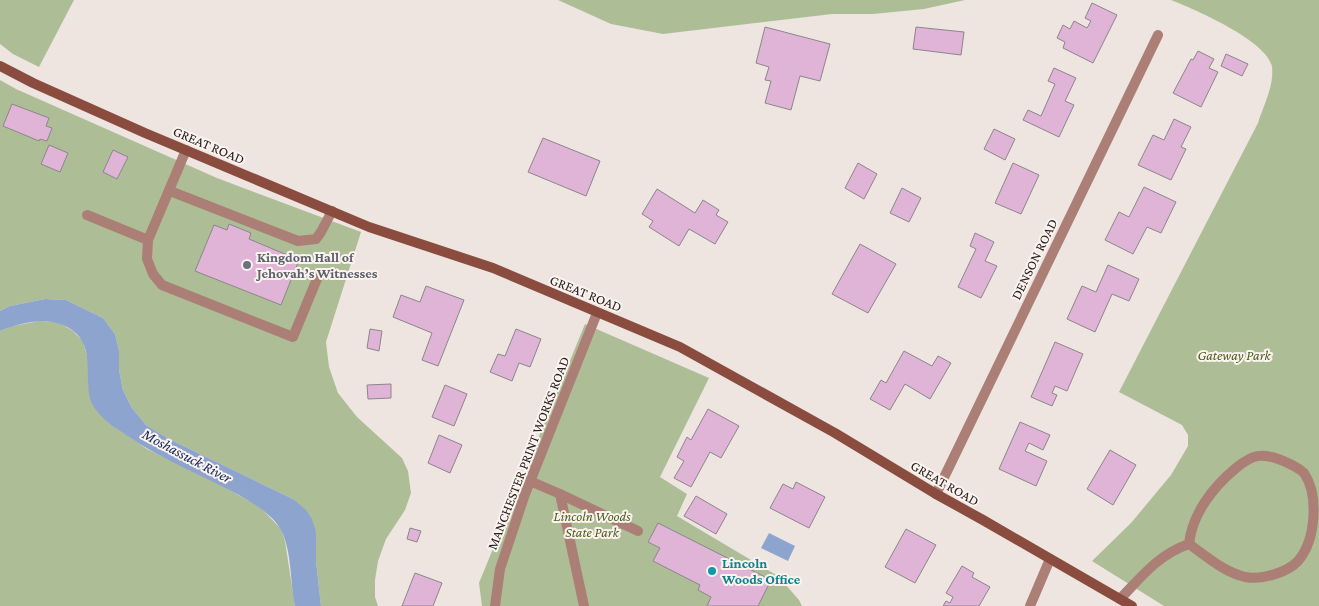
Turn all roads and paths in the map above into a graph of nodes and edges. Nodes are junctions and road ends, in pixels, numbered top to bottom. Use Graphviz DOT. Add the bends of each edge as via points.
graph roads {
  1 [pos="1158,35"];
  2 [pos="0,66"];
  3 [pos="186,150"];
  4 [pos="170,191"];
  5 [pos="332,211"];
  6 [pos="87,215"];
  7 [pos="148,240"];
  8 [pos="319,274"];
  9 [pos="597,313"];
  10 [pos="530,481"];
  11 [pos="560,494"];
  12 [pos="936,494"];
  13 [pos="638,531"];
  14 [pos="1189,544"];
  15 [pos="1050,559"];
  16 [pos="1120,599"];
  17 [pos="495,606"];
  18 [pos="584,606"];
  19 [pos="1030,606"];
  20 [pos="1132,606"];
  1 -- 12 [label="street, DENSON ROAD"];
  2 -- 3 [label="main road, GREAT ROAD"];
  3 -- 4 [label="street"];
  3 -- 5 [label="main road, GREAT ROAD"];
  4 -- 5 [label="street" via="298,241 316,239"];
  4 -- 7 [label="street"];
  5 -- 9 [label="main road, GREAT ROAD" via="369,227 493,268"];
  6 -- 7 [label="street"];
  7 -- 8 [label="street" via="147,258 153,274 162,284 293,336"];
  9 -- 10 [label="street, MANCHESTER PRINT WORKS ROAD"];
  9 -- 12 [label="main road, GREAT ROAD" via="640,329 698,357"];
  10 -- 11 [label="street"];
  10 -- 17 [label="street, MANCHESTER PRINT WORKS ROAD" via="500,568"];
  11 -- 13 [label="street"];
  11 -- 18 [label="street"];
  12 -- 15 [label="main road, GREAT ROAD"];
  14 -- 14 [label="street" via="1225,570 1245,577 1270,575 1286,569 1297,562 1314,531 1316,496 1311,483 1304,473 1273,457 1259,455 1242,463 1205,502 1193,524"];
  14 -- 16 [label="street" via="1176,548 1157,561"];
  15 -- 16 [label="main road, GREAT ROAD"];
  15 -- 19 [label="street"];
  16 -- 20 [label="main road, GREAT ROAD"];
}
